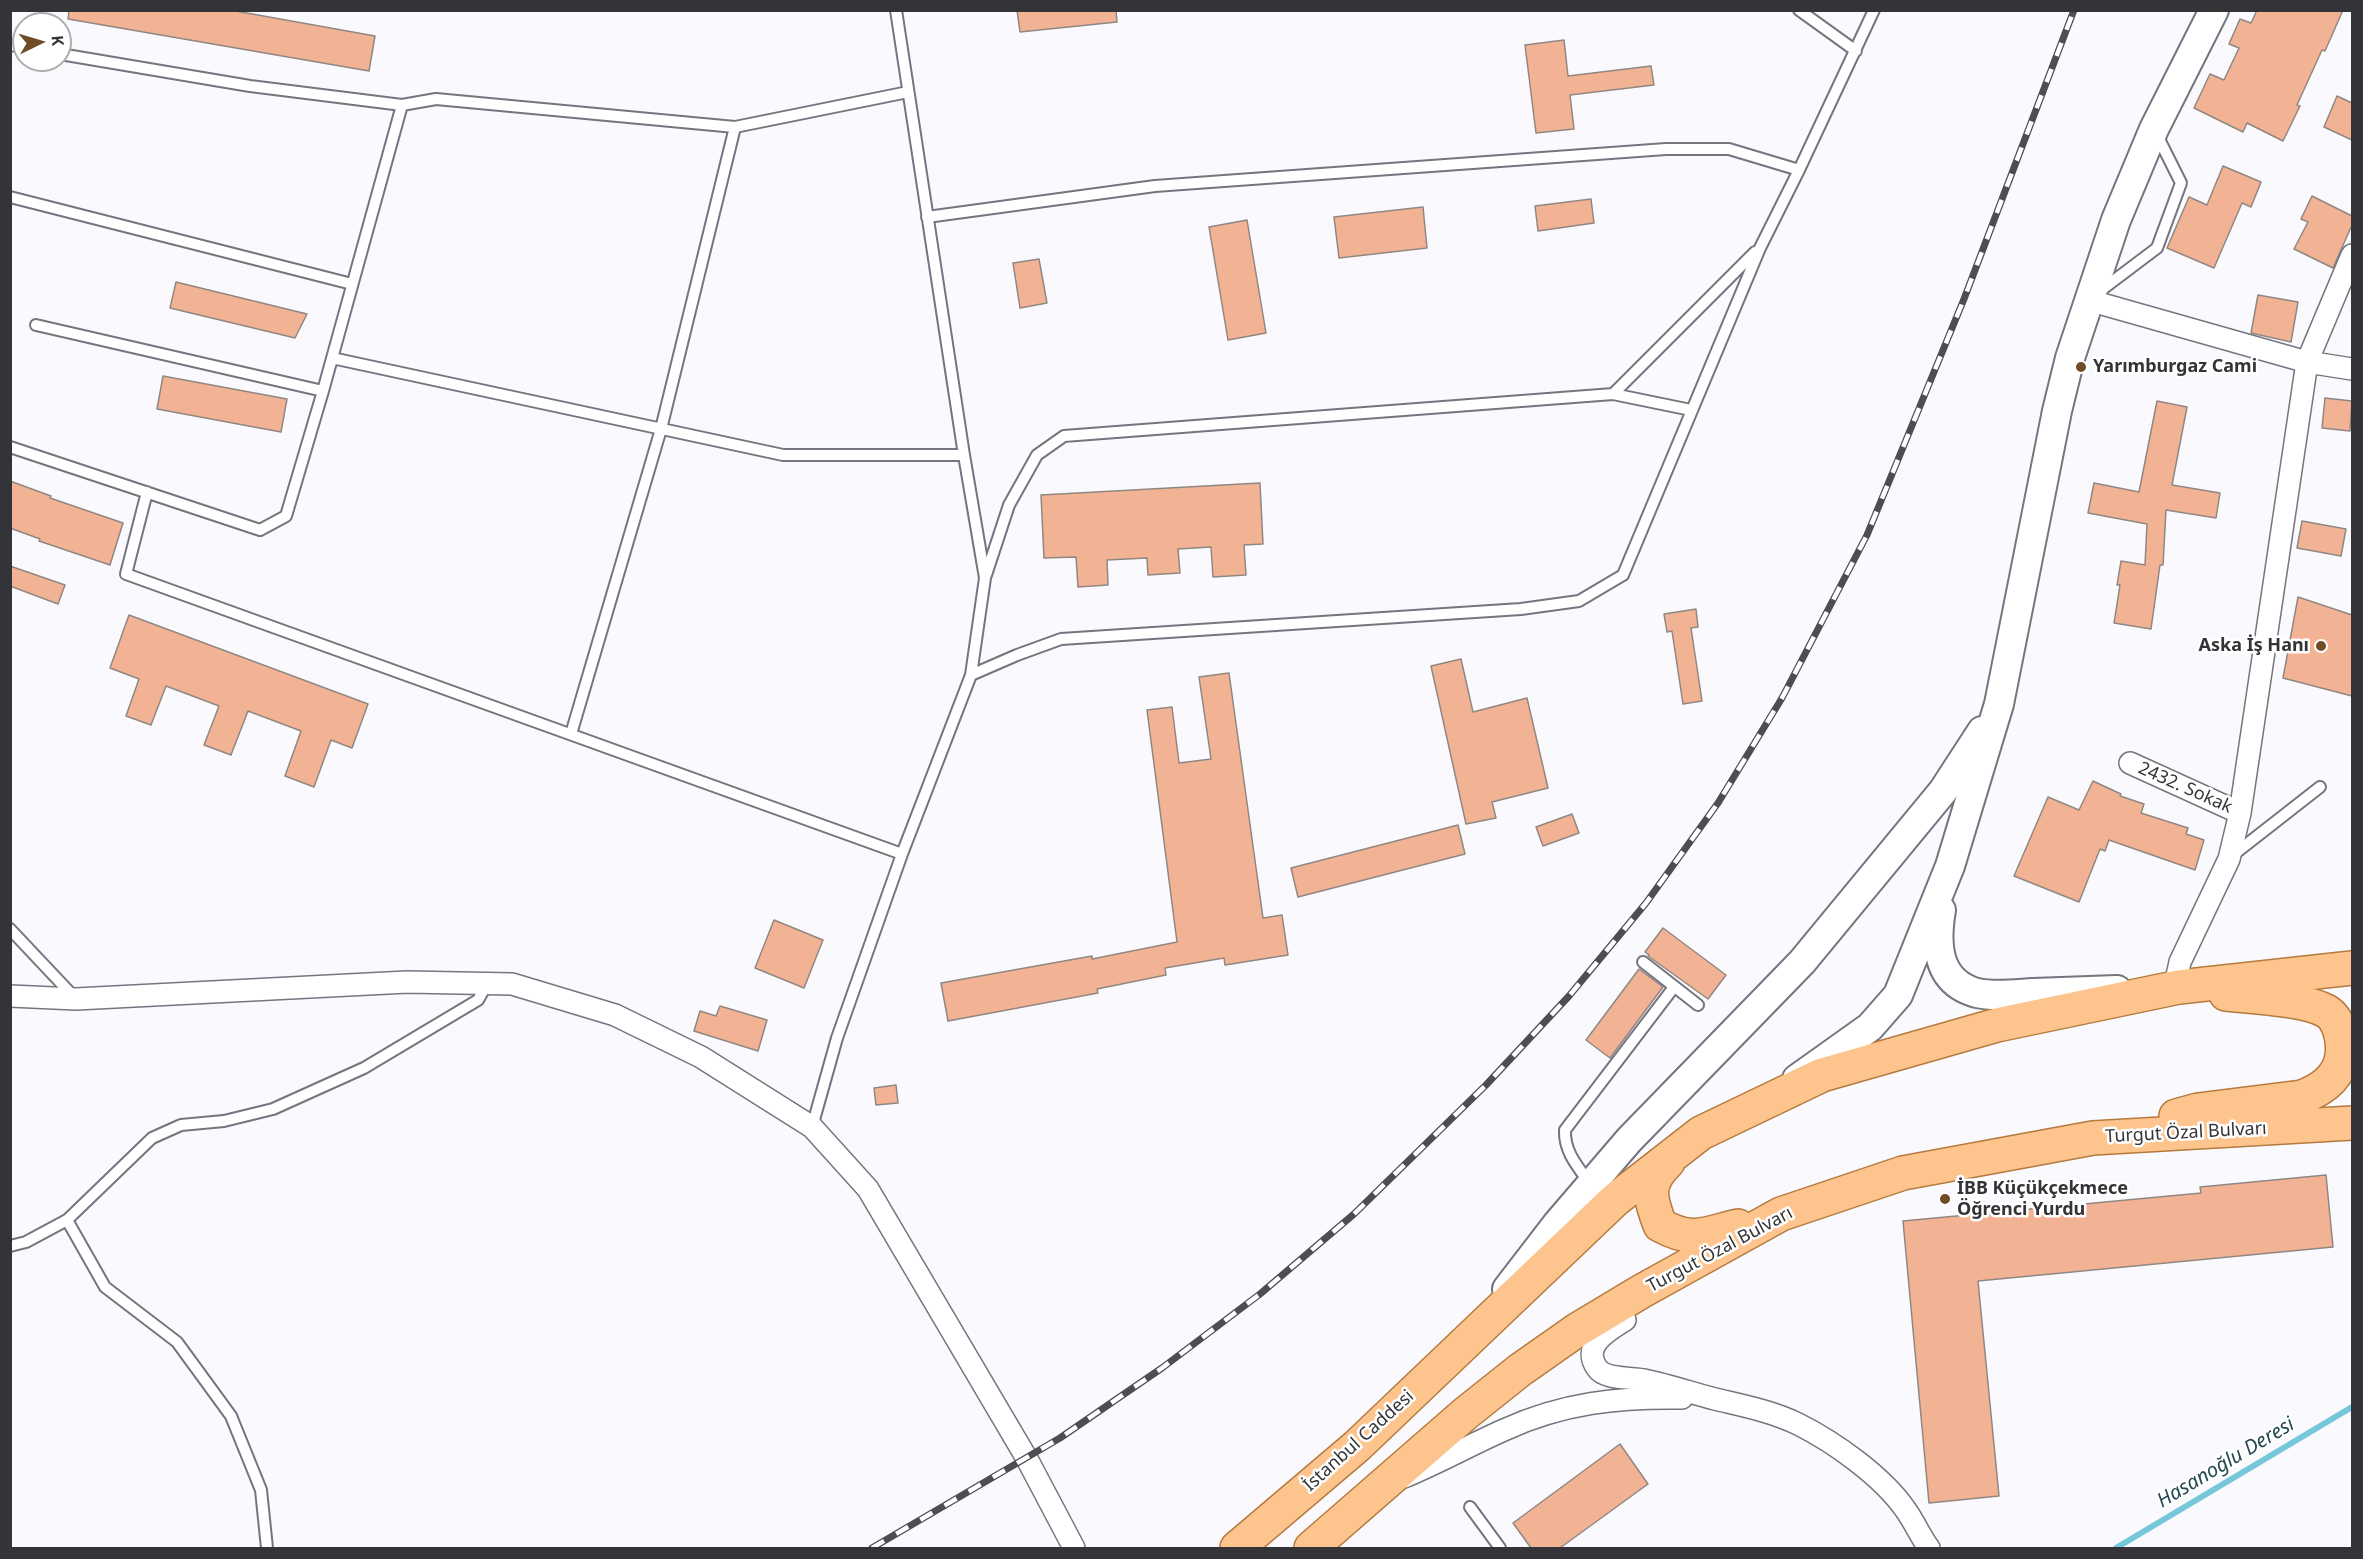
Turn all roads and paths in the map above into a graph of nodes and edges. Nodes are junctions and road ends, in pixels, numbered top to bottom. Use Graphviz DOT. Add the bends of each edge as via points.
graph roads {
  1 [pos="896,10"];
  2 [pos="1799,10"];
  3 [pos="1874,10"];
  4 [pos="2214,10"];
  5 [pos="1856,51"];
  6 [pos="72,56"];
  7 [pos="908,92"];
  8 [pos="402,105"];
  9 [pos="735,127"];
  10 [pos="2154,129"];
  11 [pos="1799,170"];
  12 [pos="10,197"];
  13 [pos="927,217"];
  14 [pos="1760,248"];
  15 [pos="2352,255"];
  16 [pos="352,284"];
  17 [pos="2088,300"];
  18 [pos="36,325"];
  19 [pos="332,358"];
  20 [pos="2307,362"];
  21 [pos="2352,369"];
  22 [pos="323,391"];
  23 [pos="1613,394"];
  24 [pos="1691,410"];
  25 [pos="661,429"];
  26 [pos="10,447"];
  27 [pos="964,455"];
  28 [pos="147,492"];
  29 [pos="985,578"];
  30 [pos="971,675"];
  31 [pos="1999,704"];
  32 [pos="571,735"];
  33 [pos="2130,763"];
  34 [pos="2320,787"];
  35 [pos="2240,813"];
  36 [pos="902,854"];
  37 [pos="2229,859"];
  38 [pos="1950,866"];
  39 [pos="10,929"];
  40 [pos="2352,952"];
  41 [pos="1643,962"];
  42 [pos="2352,968"];
  43 [pos="2303,972"];
  44 [pos="487,984"];
  45 [pos="1674,987"];
  46 [pos="2179,987"];
  47 [pos="10,996"];
  48 [pos="76,999"];
  49 [pos="1698,1005"];
  50 [pos="1767,1102"];
  51 [pos="2352,1123"];
  52 [pos="812,1127"];
  53 [pos="1701,1133"];
  54 [pos="2093,1138"];
  55 [pos="1591,1185"];
  56 [pos="1781,1214"];
  57 [pos="67,1220"];
  58 [pos="10,1246"];
  59 [pos="1690,1265"];
  60 [pos="1478,1329"];
  61 [pos="1714,1399"];
  62 [pos="1385,1485"];
  63 [pos="1470,1507"];
  64 [pos="267,1548"];
  65 [pos="1074,1548"];
  66 [pos="1238,1548"];
  67 [pos="1311,1548"];
  68 [pos="1500,1548"];
  69 [pos="1929,1548"];
  1 -- 7 [label="lane"];
  2 -- 5 [label="lane"];
  3 -- 5 [label="lane"];
  4 -- 10 [label="street"];
  5 -- 11 [label="lane"];
  6 -- 8 [label="lane" via="250,86"];
  7 -- 9 [label="lane"];
  7 -- 13 [label="lane"];
  8 -- 9 [label="lane" via="436,99"];
  8 -- 16 [label="lane"];
  9 -- 25 [label="lane"];
  10 -- 17 [label="street"];
  10 -- 17 [label="lane" via="2181,183 2157,248"];
  11 -- 13 [label="lane" via="1729,149 1666,149 1155,186"];
  11 -- 14 [label="lane"];
  12 -- 16 [label="lane"];
  13 -- 27 [label="lane"];
  14 -- 23 [label="lane"];
  14 -- 24 [label="lane"];
  15 -- 20 [label="street"];
  16 -- 19 [label="lane"];
  17 -- 20 [label="street"];
  17 -- 31 [label="street" via="2057,411"];
  18 -- 22 [label="lane"];
  19 -- 22 [label="lane"];
  19 -- 25 [label="lane"];
  20 -- 21 [label="street"];
  20 -- 35 [label="street"];
  22 -- 28 [label="lane" via="286,516 260,530"];
  23 -- 24 [label="lane"];
  23 -- 29 [label="lane" via="1064,436 1037,455 1009,506"];
  24 -- 30 [label="lane" via="1623,575 1579,601 1521,609 1061,639"];
  25 -- 27 [label="lane" via="783,455"];
  25 -- 32 [label="lane"];
  26 -- 28 [label="lane"];
  27 -- 29 [label="lane"];
  28 -- 32 [label="lane" via="126,574"];
  29 -- 30 [label="lane"];
  30 -- 36 [label="lane"];
  31 -- 38 [label="street"];
  31 -- 55 [label="street" via="1943,791 1802,962 1629,1140"];
  32 -- 36 [label="lane"];
  33 -- 35 [label="street, 2432. Sokak"];
  34 -- 37 [label="lane"];
  35 -- 37 [label="street"];
  36 -- 52 [label="lane" via="837,1038"];
  37 -- 46 [label="street" via="2180,963"];
  38 -- 46 [label="street" via="1937,941 1941,961 1959,986 1979,993 2004,994"];
  38 -- 50 [label="street" via="1898,995 1870,1027"];
  39 -- 48 [label="lane"];
  40 -- 43 [label="street"];
  41 -- 45 [label="lane"];
  42 -- 43 [label="main road"];
  43 -- 46 [label="main road"];
  44 -- 48 [label="street" via="407,982"];
  44 -- 52 [label="street" via="512,984 615,1015 701,1057"];
  44 -- 57 [label="lane" via="478,1000 364,1068 273,1109 224,1121 181,1125 152,1138"];
  45 -- 49 [label="lane"];
  45 -- 55 [label="lane" via="1565,1130 1564,1143 1572,1160"];
  46 -- 50 [label="main road" via="1997,1025 1822,1076"];
  46 -- 54 [label="main road" via="2304,1003 2328,1012 2339,1029 2343,1046 2341,1063 2333,1079 2302,1097 2198,1110"];
  47 -- 48 [label="street"];
  50 -- 53 [label="main road"];
  51 -- 54 [label="main road, Turgut Özal Bulvarı"];
  52 -- 65 [label="street" via="868,1189 1026,1457"];
  53 -- 56 [label="main road" via="1651,1184 1651,1199 1660,1225 1679,1236 1698,1236"];
  53 -- 60 [label="main road" via="1615,1200"];
  54 -- 56 [label="main road, Turgut Özal Bulvarı" via="1903,1173"];
  55 -- 60 [label="street"];
  56 -- 59 [label="main road, Turgut Özal Bulvarı"];
  57 -- 58 [label="lane" via="26,1242"];
  57 -- 64 [label="lane" via="105,1287 177,1342 231,1416 261,1490"];
  59 -- 61 [label="street" via="1643,1308 1603,1333 1593,1345 1593,1359 1597,1369 1607,1375 1645,1380"];
  59 -- 62 [label="main road, Turgut Özal Bulvarı" via="1577,1330 1520,1370"];
  60 -- 66 [label="main road, İstanbul Caddesi" via="1357,1446"];
  61 -- 62 [label="street" via="1614,1399 1560,1409 1505,1429"];
  61 -- 69 [label="street" via="1764,1409 1839,1449 1875,1477 1905,1509"];
  62 -- 67 [label="main road, Turgut Özal Bulvarı"];
  63 -- 68 [label="lane"];
}
